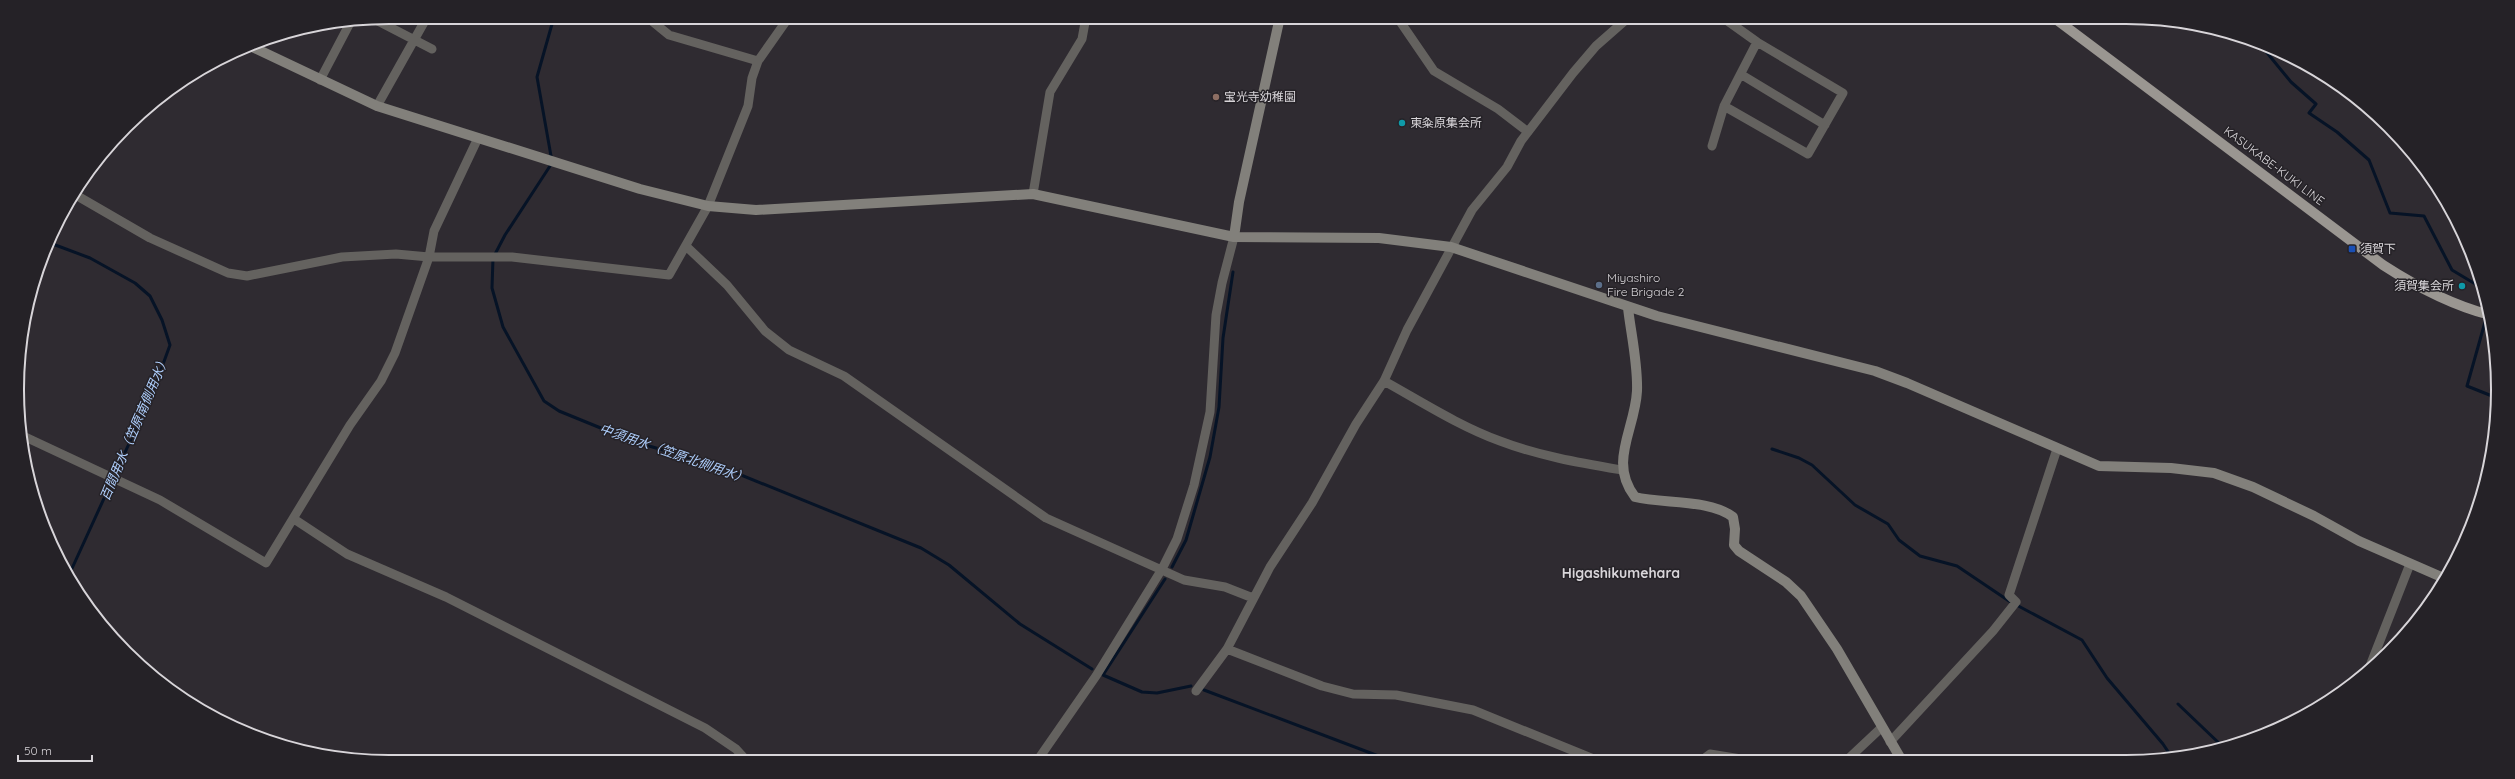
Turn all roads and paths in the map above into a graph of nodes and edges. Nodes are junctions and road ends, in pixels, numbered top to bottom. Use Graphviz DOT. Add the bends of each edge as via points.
graph roads {
  1 [pos="385,24"];
  2 [pos="423,24"];
  3 [pos="655,24"];
  4 [pos="784,24"];
  5 [pos="1085,24"];
  6 [pos="1278,24"];
  7 [pos="1402,24"];
  8 [pos="1621,24"];
  9 [pos="1732,24"];
  10 [pos="2062,24"];
  11 [pos="348,26"];
  12 [pos="414,40"];
  13 [pos="1757,42"];
  14 [pos="257,49"];
  15 [pos="432,49"];
  16 [pos="758,60"];
  17 [pos="1742,75"];
  18 [pos="320,80"];
  19 [pos="377,106"];
  20 [pos="1724,106"];
  21 [pos="1825,125"];
  22 [pos="1528,132"];
  23 [pos="478,138"];
  24 [pos="1712,146"];
  25 [pos="1033,194"];
  26 [pos="79,197"];
  27 [pos="708,206"];
  28 [pos="1234,237"];
  29 [pos="687,247"];
  30 [pos="1451,247"];
  31 [pos="428,257"];
  32 [pos="1628,308"];
  33 [pos="2483,313"];
  34 [pos="1384,380"];
  35 [pos="27,438"];
  36 [pos="2057,449"];
  37 [pos="1622,470"];
  38 [pos="294,519"];
  39 [pos="2410,564"];
  40 [pos="1162,569"];
  41 [pos="2439,576"];
  42 [pos="1253,598"];
  43 [pos="1227,650"];
  44 [pos="2373,657"];
  45 [pos="1196,690"];
  46 [pos="1881,728"];
  47 [pos="1890,742"];
  48 [pos="742,755"];
  49 [pos="1041,755"];
  50 [pos="1584,755"];
  51 [pos="1852,755"];
  52 [pos="1898,755"];
  1 -- 12 [label="street"];
  2 -- 12 [label="street"];
  3 -- 16 [label="street" via="669,36"];
  4 -- 16 [label="street"];
  5 -- 25 [label="street" via="1082,39 1050,92"];
  6 -- 28 [label="street" via="1239,202"];
  7 -- 22 [label="street" via="1434,71 1498,109"];
  8 -- 22 [label="street" via="1596,46"];
  9 -- 13 [label="street"];
  10 -- 33 [label="main road, KASUKABE-KUKI LINE" via="2383,265 2413,285 2449,302"];
  11 -- 18 [label="street"];
  12 -- 15 [label="street"];
  12 -- 19 [label="street"];
  13 -- 17 [label="street"];
  13 -- 21 [label="street" via="1843,93"];
  14 -- 18 [label="street"];
  16 -- 27 [label="street" via="752,78 748,106"];
  17 -- 20 [label="street"];
  17 -- 21 [label="street"];
  18 -- 19 [label="street"];
  19 -- 23 [label="street"];
  20 -- 21 [label="street" via="1808,154"];
  20 -- 24 [label="street"];
  22 -- 30 [label="street" via="1507,167 1472,210"];
  23 -- 27 [label="street" via="640,189"];
  23 -- 31 [label="street" via="434,231"];
  25 -- 27 [label="street" via="756,210"];
  25 -- 28 [label="street"];
  26 -- 31 [label="street" via="150,238 228,273 247,276 308,263 372,255"];
  27 -- 29 [label="street"];
  28 -- 30 [label="street" via="1380,238"];
  28 -- 40 [label="street" via="1216,315 1210,412 1192,491 1177,539"];
  29 -- 31 [label="street" via="669,275 512,256"];
  29 -- 40 [label="street" via="727,285 765,331 789,350 844,376 1046,518"];
  30 -- 32 [label="street"];
  30 -- 34 [label="street"];
  31 -- 38 [label="street" via="395,352 381,381 350,425"];
  32 -- 36 [label="street" via="1776,348 1875,371 1907,382"];
  32 -- 37 [label="street" via="1637,390"];
  34 -- 37 [label="street" via="1448,417 1500,441 1570,460"];
  34 -- 42 [label="street"];
  35 -- 38 [label="street" via="160,500 266,563"];
  36 -- 39 [label="street" via="2099,466 2171,468 2214,473 2253,487"];
  36 -- 47 [label="street" via="2009,595 2016,602 1993,631"];
  37 -- 46 [label="street" via="1624,480 1635,497 1711,507 1724,510 1733,517 1734,545 1739,552 1786,582 1800,596 1837,649"];
  38 -- 48 [label="street" via="347,554 446,597 705,728"];
  39 -- 41 [label="street"];
  39 -- 44 [label="street"];
  40 -- 42 [label="street" via="1187,581 1225,587"];
  40 -- 49 [label="street" via="1096,676"];
  42 -- 43 [label="street"];
  43 -- 45 [label="street"];
  43 -- 50 [label="street" via="1291,676 1353,694 1396,695 1474,710"];
  46 -- 47 [label="street"];
  46 -- 51 [label="street"];
  47 -- 52 [label="street"];
}
